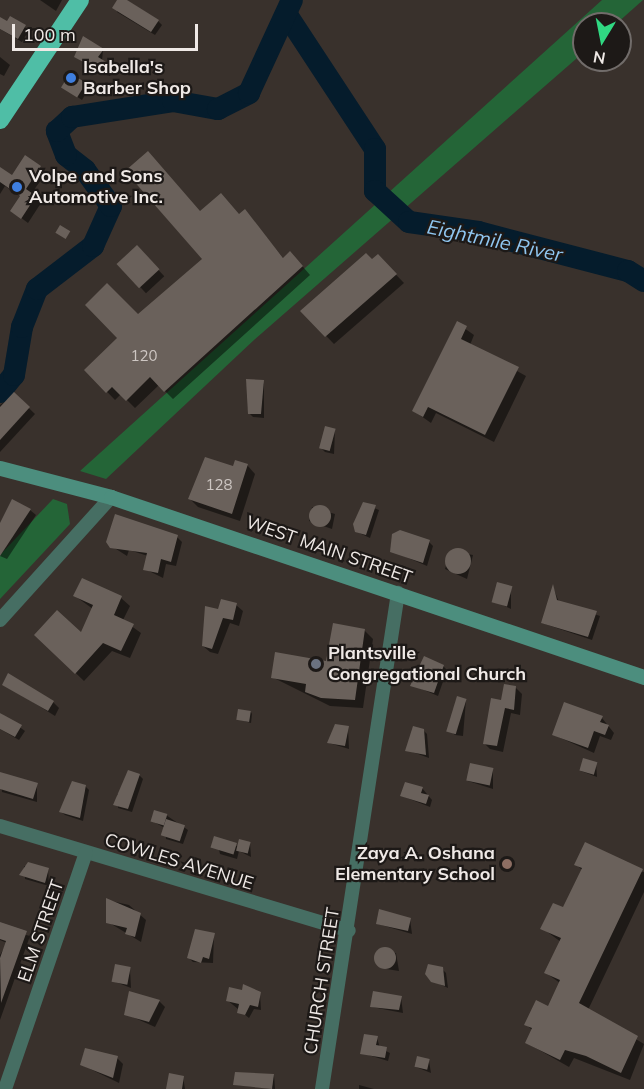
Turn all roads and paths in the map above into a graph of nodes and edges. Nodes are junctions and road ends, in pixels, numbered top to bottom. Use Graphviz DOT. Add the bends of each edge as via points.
graph roads {
  1 [pos="80,0"];
  2 [pos="0,120"];
  3 [pos="0,468"];
  4 [pos="111,497"];
  5 [pos="398,593"];
  6 [pos="0,620"];
  7 [pos="644,677"];
  8 [pos="0,826"];
  9 [pos="86,853"];
  10 [pos="349,932"];
  11 [pos="5,1089"];
  12 [pos="322,1089"];
  1 -- 2 [label="highway"];
  3 -- 4 [label="main road, WEST MAIN STREET"];
  4 -- 5 [label="main road, WEST MAIN STREET"];
  4 -- 6 [label="street"];
  5 -- 7 [label="main road, WEST MAIN STREET"];
  5 -- 10 [label="street, CHURCH STREET"];
  8 -- 9 [label="street, COWLES AVENUE"];
  9 -- 10 [label="street, COWLES AVENUE"];
  9 -- 11 [label="street, ELM STREET"];
  10 -- 12 [label="street, CHURCH STREET"];
}
